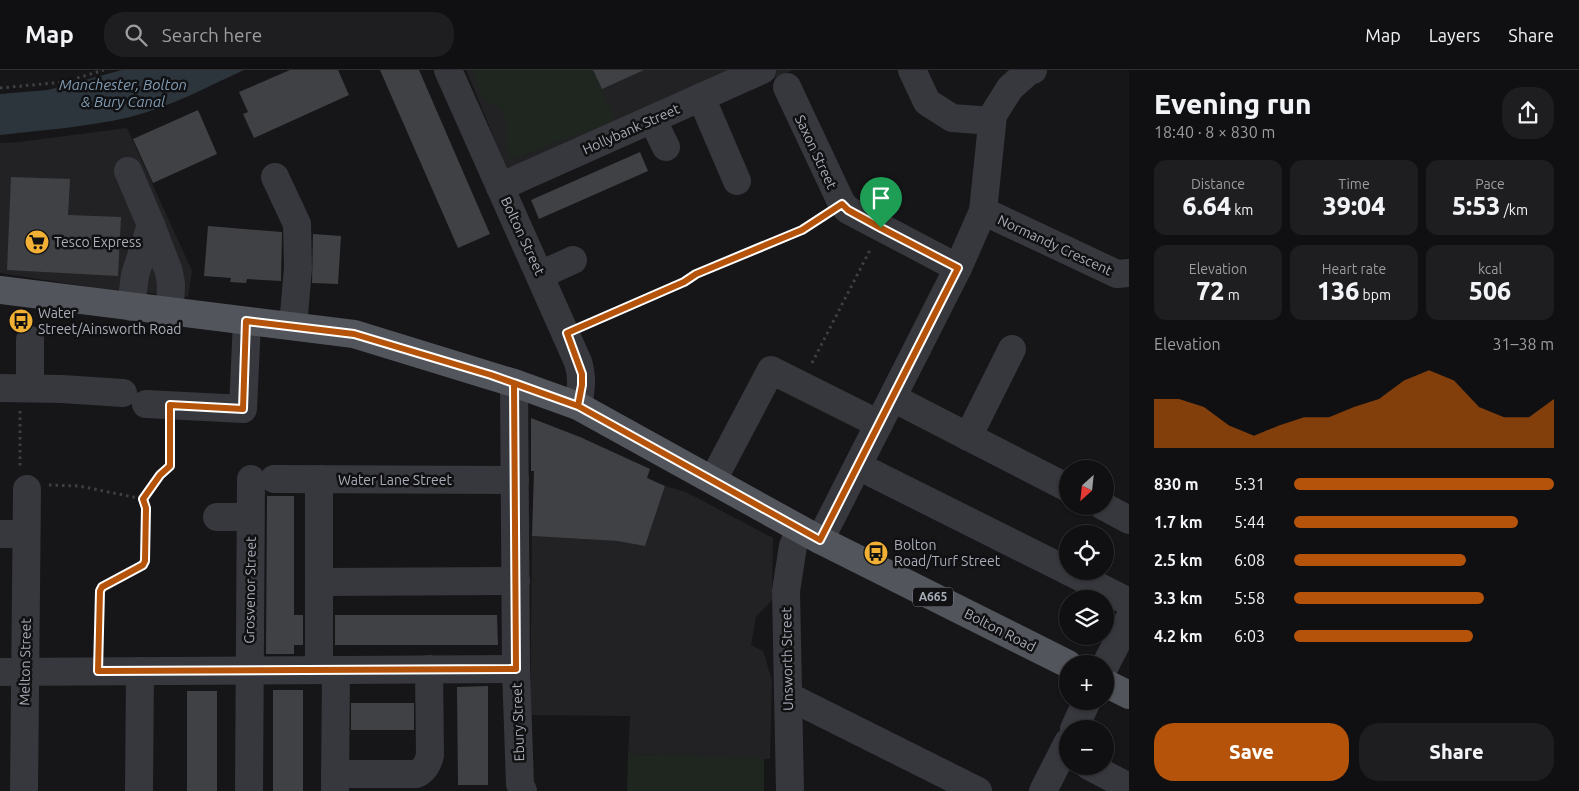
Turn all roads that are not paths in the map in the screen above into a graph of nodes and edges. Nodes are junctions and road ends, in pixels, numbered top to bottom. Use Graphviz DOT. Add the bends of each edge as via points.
graph roads {
  1 [pos="448,70"];
  2 [pos="762,70"];
  3 [pos="912,70"];
  4 [pos="1033,70"];
  5 [pos="786,87"];
  6 [pos="701,97"];
  7 [pos="652,119"];
  8 [pos="992,121"];
  9 [pos="666,147"];
  10 [pos="128,171"];
  11 [pos="275,177"];
  12 [pos="738,181"];
  13 [pos="500,187"];
  14 [pos="982,211"];
  15 [pos="151,225"];
  16 [pos="573,260"];
  17 [pos="958,268"];
  18 [pos="1129,273"];
  19 [pos="540,275"];
  20 [pos="0,290"];
  21 [pos="131,307"];
  22 [pos="170,311"];
  23 [pos="246,321"];
  24 [pos="293,326"];
  25 [pos="30,340"];
  26 [pos="1012,349"];
  27 [pos="514,383"];
  28 [pos="17,388"];
  29 [pos="893,398"];
  30 [pos="578,406"];
  31 [pos="879,424"];
  32 [pos="968,436"];
  33 [pos="858,466"];
  34 [pos="263,479"];
  35 [pos="319,479"];
  36 [pos="515,480"];
  37 [pos="713,480"];
  38 [pos="1059,483"];
  39 [pos="27,489"];
  40 [pos="1114,512"];
  41 [pos="217,517"];
  42 [pos="250,517"];
  43 [pos="1129,520"];
  44 [pos="13,534"];
  45 [pos="810,534"];
  46 [pos="1059,566"];
  47 [pos="1086,580"];
  48 [pos="516,581"];
  49 [pos="319,582"];
  50 [pos="1129,602"];
  51 [pos="1129,619"];
  52 [pos="1111,655"];
  53 [pos="1059,659"];
  54 [pos="429,669"];
  55 [pos="516,669"];
  56 [pos="249,670"];
  57 [pos="327,670"];
  58 [pos="140,671"];
  59 [pos="12,672"];
  60 [pos="1114,688"];
  61 [pos="1129,695"];
  62 [pos="788,696"];
  63 [pos="1059,762"];
  64 [pos="1106,775"];
  65 [pos="335,782"];
  66 [pos="1129,787"];
  67 [pos="24,791"];
  68 [pos="139,791"];
  69 [pos="249,791"];
  70 [pos="523,791"];
  71 [pos="790,791"];
  72 [pos="978,791"];
  73 [pos="1043,791"];
  1 -- 13 [label="street, Bolton Street"];
  2 -- 6 [label="street, Hollybank Street"];
  3 -- 8 [label="street" via="927,102 952,118"];
  4 -- 8 [label="street, Normandy Crescent" via="1010,88"];
  5 -- 17 [label="street, Saxon Street" via="842,204"];
  6 -- 7 [label="street, Hollybank Street"];
  6 -- 12 [label="street"];
  7 -- 9 [label="street"];
  7 -- 13 [label="street, Hollybank Street"];
  8 -- 14 [label="street, Normandy Crescent"];
  10 -- 15 [label="street"];
  11 -- 24 [label="street" via="297,224 298,268"];
  13 -- 19 [label="street, Bolton Street"];
  14 -- 17 [label="street, Unsworth Street"];
  14 -- 18 [label="street, Normandy Crescent" via="1117,274"];
  15 -- 21 [label="street" via="135,275"];
  15 -- 22 [label="street" via="169,272"];
  16 -- 19 [label="street"];
  17 -- 29 [label="street, Unsworth Street"];
  19 -- 30 [label="street, Bolton Street" via="582,374"];
  20 -- 21 [label="main road, A665"];
  21 -- 22 [label="main road, A665"];
  22 -- 23 [label="main road, A665"];
  23 -- 24 [label="main road, A665"];
  23 -- 28 [label="street" via="243,409 153,402 62,389"];
  24 -- 27 [label="main road, A665" via="354,334"];
  25 -- 28 [label="street"];
  26 -- 32 [label="street"];
  27 -- 30 [label="main road, A665"];
  27 -- 36 [label="street, Ebury Street"];
  29 -- 31 [label="street, Unsworth Street"];
  29 -- 32 [label="street"];
  30 -- 37 [label="main road, A665"];
  31 -- 33 [label="street, Unsworth Street"];
  31 -- 37 [label="street" via="772,370"];
  32 -- 38 [label="street"];
  33 -- 45 [label="street, Unsworth Street"];
  33 -- 46 [label="street"];
  34 -- 35 [label="street, Water Lane Street"];
  34 -- 42 [label="street, Grosvenor Street"];
  35 -- 36 [label="street, Water Lane Street"];
  35 -- 49 [label="street"];
  36 -- 48 [label="street, Ebury Street"];
  37 -- 45 [label="main road, A665"];
  39 -- 44 [label="street, Melton Street"];
  40 -- 43 [label="street"];
  41 -- 42 [label="street"];
  42 -- 56 [label="street, Grosvenor Street"];
  44 -- 59 [label="street, Melton Street"];
  45 -- 53 [label="main road, Bolton Road / A665"];
  45 -- 62 [label="street, Unsworth Street" via="793,546 786,591"];
  47 -- 50 [label="street"];
  48 -- 49 [label="street"];
  48 -- 55 [label="street, Ebury Street"];
  49 -- 57 [label="street"];
  51 -- 52 [label="street"];
  54 -- 55 [label="street"];
  54 -- 57 [label="street"];
  54 -- 65 [label="street" via="430,755 423,770 417,774"];
  55 -- 70 [label="street, Ebury Street" via="520,784"];
  56 -- 57 [label="street"];
  56 -- 58 [label="street"];
  56 -- 69 [label="street, Grosvenor Street"];
  57 -- 65 [label="street"];
  58 -- 59 [label="street"];
  58 -- 68 [label="street"];
  59 -- 67 [label="street, Melton Street"];
  60 -- 61 [label="main road"];
  62 -- 71 [label="street, Unsworth Street"];
  62 -- 72 [label="street"];
  63 -- 73 [label="street"];
  64 -- 66 [label="street"];
}
